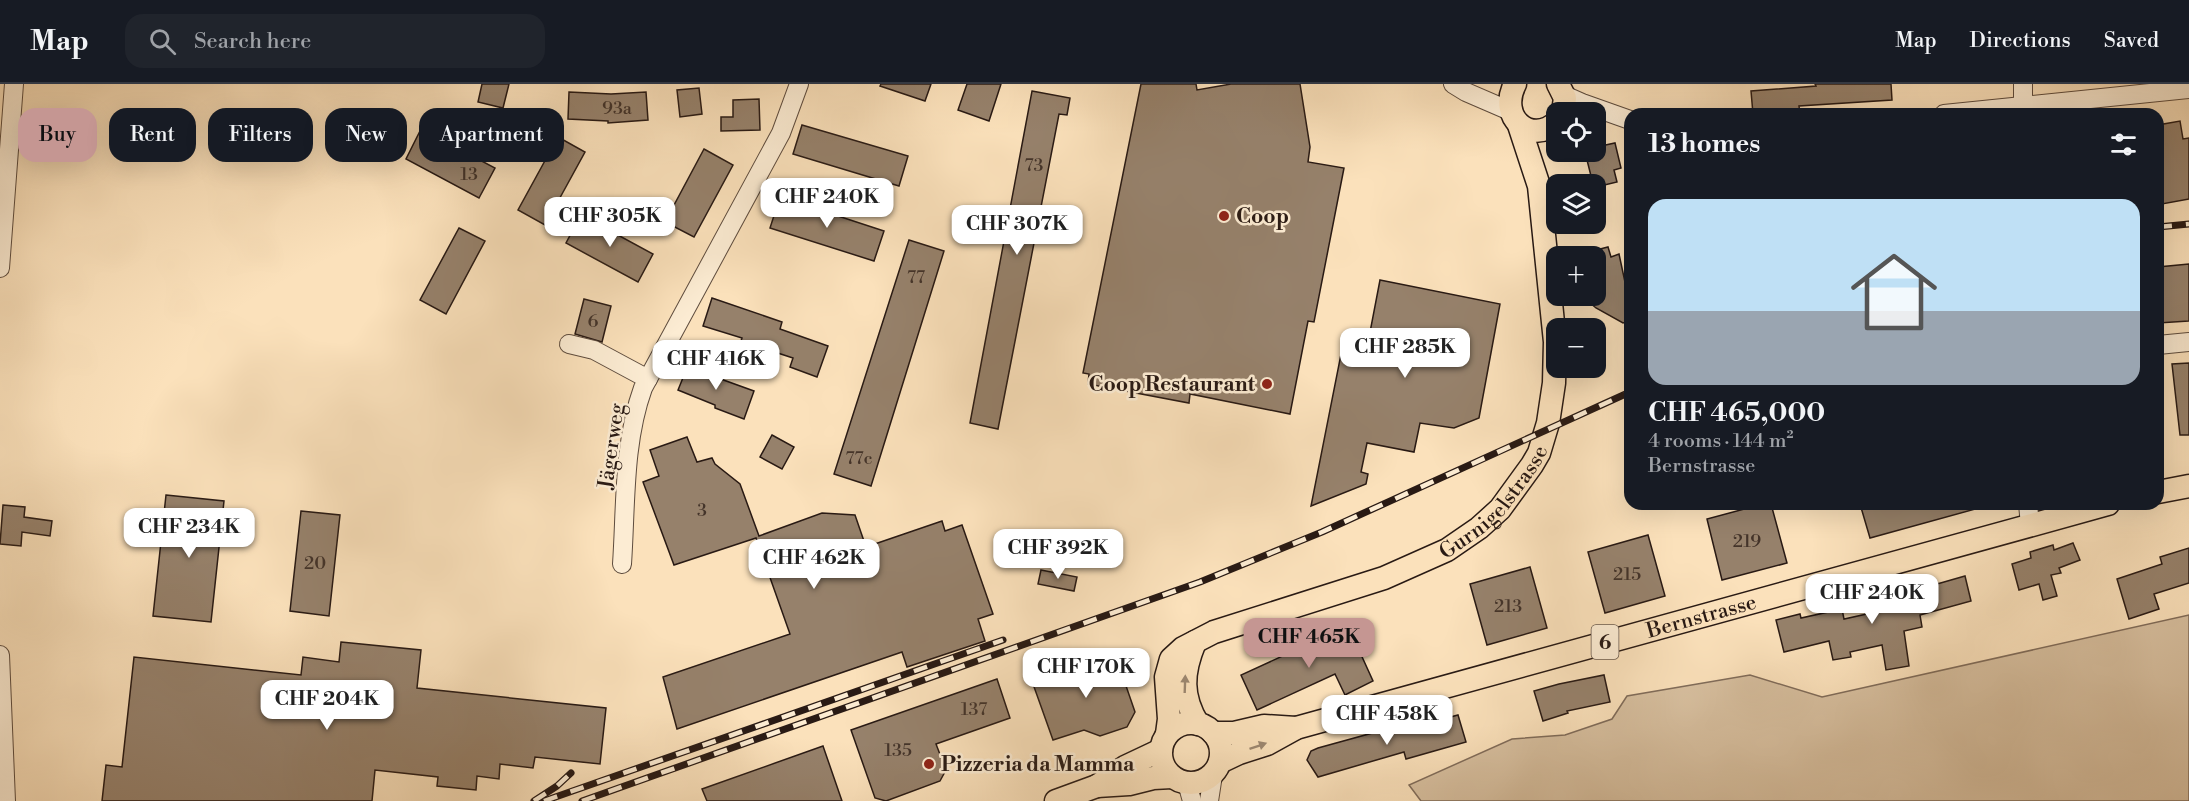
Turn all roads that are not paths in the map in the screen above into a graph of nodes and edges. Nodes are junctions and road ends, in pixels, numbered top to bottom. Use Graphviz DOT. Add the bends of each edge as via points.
graph roads {
  1 [pos="14,84"];
  2 [pos="800,84"];
  3 [pos="1453,84"];
  4 [pos="1515,84"];
  5 [pos="2023,84"];
  6 [pos="2189,89"];
  7 [pos="2023,107"];
  8 [pos="2012,108"];
  9 [pos="1606,116"];
  10 [pos="1514,118"];
  11 [pos="1546,119"];
  12 [pos="1606,119"];
  13 [pos="1624,119"];
  14 [pos="1546,138"];
  15 [pos="1539,186"];
  16 [pos="0,268"];
  17 [pos="2189,342"];
  18 [pos="569,344"];
  19 [pos="2164,344"];
  20 [pos="648,379"];
  21 [pos="2189,486"];
  22 [pos="2164,491"];
  23 [pos="2061,510"];
  24 [pos="2029,514"];
  25 [pos="622,564"];
  26 [pos="1195,642"];
  27 [pos="0,655"];
  28 [pos="1205,728"];
  29 [pos="1296,728"];
  30 [pos="1164,742"];
  31 [pos="1217,769"];
  32 [pos="1097,786"];
  33 [pos="1184,787"];
  34 [pos="6,801"];
  35 [pos="1056,801"];
  36 [pos="1209,801"];
  1 -- 16 [label="street"];
  2 -- 20 [label="street, Jägerweg" via="781,133"];
  3 -- 10 [label="street"];
  4 -- 10 [label="main road" via="1511,94"];
  5 -- 7 [label="street"];
  6 -- 7 [label="street"];
  7 -- 8 [label="street"];
  9 -- 13 [label="street"];
  10 -- 11 [label="main road" via="1533,130"];
  10 -- 15 [label="main road, Gurnigelstrasse"];
  12 -- 13 [label="street"];
  14 -- 15 [label="main road, Gurnigelstrasse"];
  15 -- 26 [label="main road, Gurnigelstrasse" via="1555,329 1554,383 1539,453 1507,501 1479,528 1431,559 1221,629"];
  17 -- 19 [label="street"];
  18 -- 20 [label="street" via="594,350"];
  20 -- 25 [label="street, Jägerweg" via="637,404 630,442"];
  21 -- 22 [label="main road"];
  23 -- 24 [label="main road, Bernstrasse / 6"];
  24 -- 29 [label="main road, Bernstrasse / 6"];
  28 -- 26 [label="main road, one-way" via="1188,705 1184,687 1188,657"];
  26 -- 30 [label="main road, Gurnigelstrasse" via="1183,648 1168,668 1169,719"];
  27 -- 34 [label="street"];
  28 -- 29 [label="main road, Bernstrasse / 6" via="1234,733 1264,726"];
  28 -- 30 [label="main road" via="1183,724"];
  28 -- 31 [label="main road" via="1221,747"];
  31 -- 29 [label="main road, Bernstrasse / 6, one-way" via="1239,753 1267,744"];
  30 -- 32 [label="main road"];
  30 -- 33 [label="main road" via="1163,767"];
  31 -- 33 [label="main road" via="1202,782"];
  31 -- 36 [label="street"];
  32 -- 33 [label="main road"];
  32 -- 35 [label="main road"];
}
